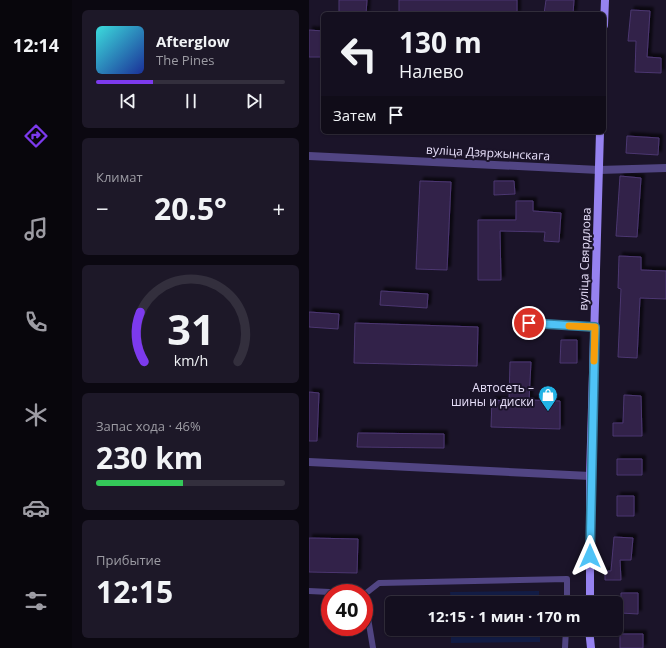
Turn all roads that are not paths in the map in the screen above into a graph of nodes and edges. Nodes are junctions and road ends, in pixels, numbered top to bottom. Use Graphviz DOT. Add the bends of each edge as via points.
graph roads {
  1 [pos="605,0"];
  2 [pos="605,12"];
  3 [pos="600,134"];
  4 [pos="309,156"];
  5 [pos="666,168"];
  6 [pos="599,170"];
  7 [pos="529,323"];
  8 [pos="595,327"];
  9 [pos="309,462"];
  10 [pos="590,476"];
  11 [pos="373,588"];
  12 [pos="309,592"];
  13 [pos="321,592"];
  14 [pos="567,596"];
  15 [pos="590,596"];
  16 [pos="371,636"];
  17 [pos="566,636"];
  18 [pos="590,636"];
  19 [pos="373,648"];
  20 [pos="565,648"];
  21 [pos="591,648"];
  1 -- 2 [label="street"];
  3 -- 6 [label="street, вуліца Свярдлова"];
  4 -- 6 [label="street, вуліца Дзяржынскага"];
  5 -- 6 [label="street, вуліца Дзяржынскага"];
  6 -- 8 [label="street, вуліца Свярдлова"];
  7 -- 8 [label="lane"];
  8 -- 10 [label="street, вуліца Свярдлова"];
  9 -- 10 [label="street"];
  10 -- 15 [label="street, вуліца Свярдлова"];
  11 -- 14 [label="lane" via="379,583 567,579"];
  12 -- 13 [label="lane"];
  16 -- 19 [label="lane"];
  17 -- 20 [label="lane"];
  18 -- 21 [label="street"];
}
